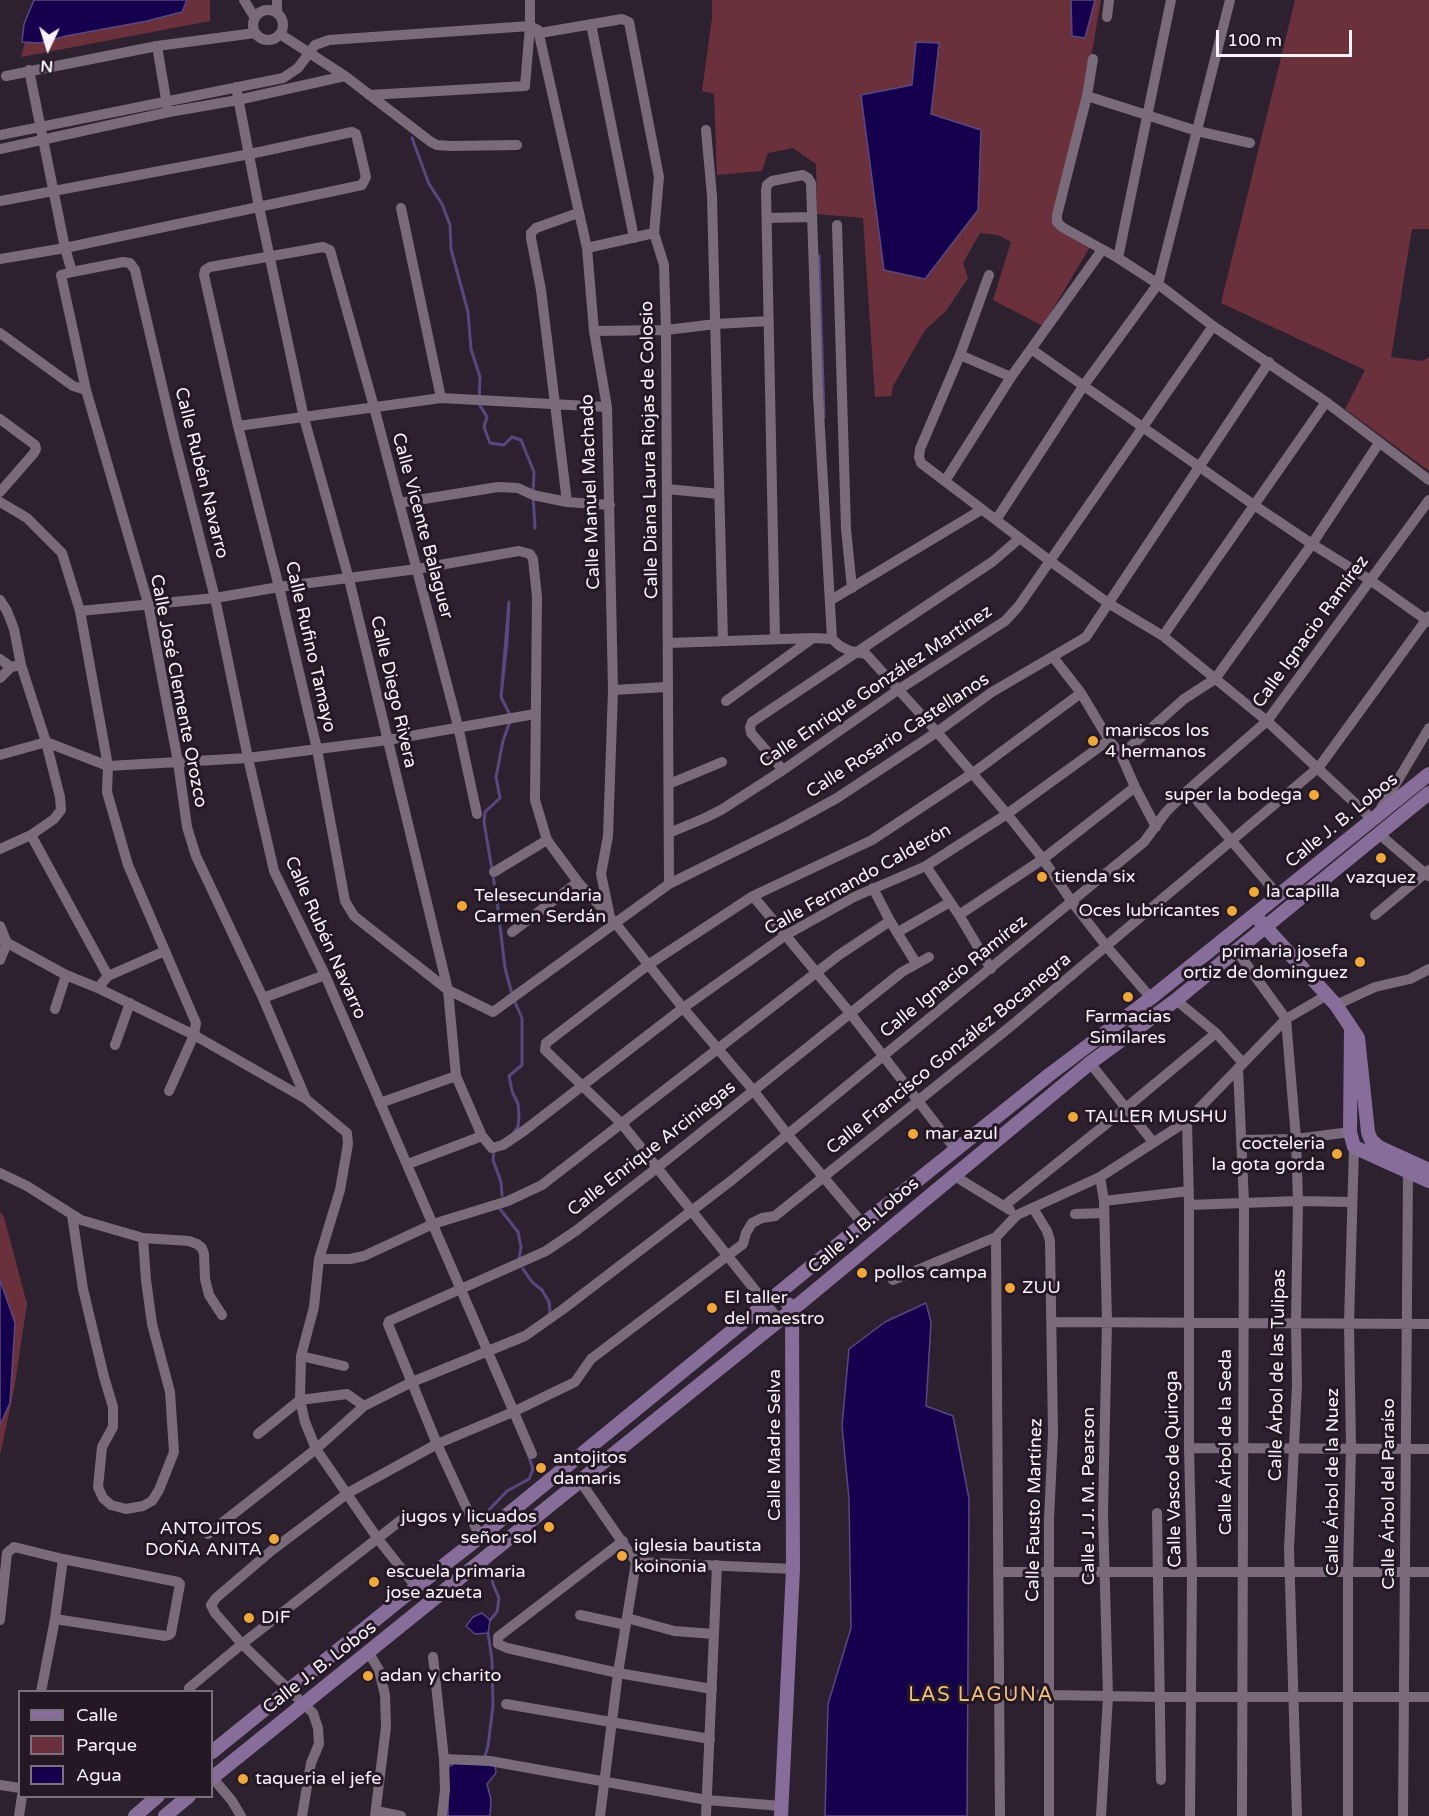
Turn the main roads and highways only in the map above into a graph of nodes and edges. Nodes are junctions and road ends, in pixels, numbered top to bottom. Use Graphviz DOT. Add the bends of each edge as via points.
graph roads {
  1 [pos="1429,774"];
  2 [pos="1429,793"];
  3 [pos="1376,823"];
  4 [pos="1254,914"];
  5 [pos="1265,927"];
  6 [pos="1351,1028"];
  7 [pos="1429,1170"];
  8 [pos="1429,1181"];
  9 [pos="780,1293"];
  10 [pos="792,1310"];
  11 [pos="213,1751"];
  12 [pos="213,1777"];
  13 [pos="157,1798"];
  14 [pos="188,1798"];
  15 [pos="781,1811"];
  16 [pos="135,1816"];
  17 [pos="165,1816"];
  1 -- 3 [label="main road, Calle J. B. Lobos"];
  2 -- 3 [label="main road, Calle J. B. Lobos"];
  3 -- 4 [label="main road, Calle J. B. Lobos"];
  3 -- 5 [label="main road, Calle J. B. Lobos"];
  4 -- 5 [label="main road"];
  4 -- 9 [label="main road, Calle J. B. Lobos"];
  5 -- 6 [label="main road"];
  5 -- 10 [label="main road, Calle J. B. Lobos" via="1176,1000 1090,1063"];
  6 -- 7 [label="main road" via="1358,1038 1371,1140"];
  6 -- 8 [label="main road" via="1350,1132 1354,1147"];
  9 -- 10 [label="main road"];
  9 -- 11 [label="main road, Calle J. B. Lobos"];
  10 -- 12 [label="main road, Calle J. B. Lobos"];
  10 -- 15 [label="main road, Calle Madre Selva" via="793,1569"];
  13 -- 16 [label="main road"];
  14 -- 17 [label="main road"];
}
